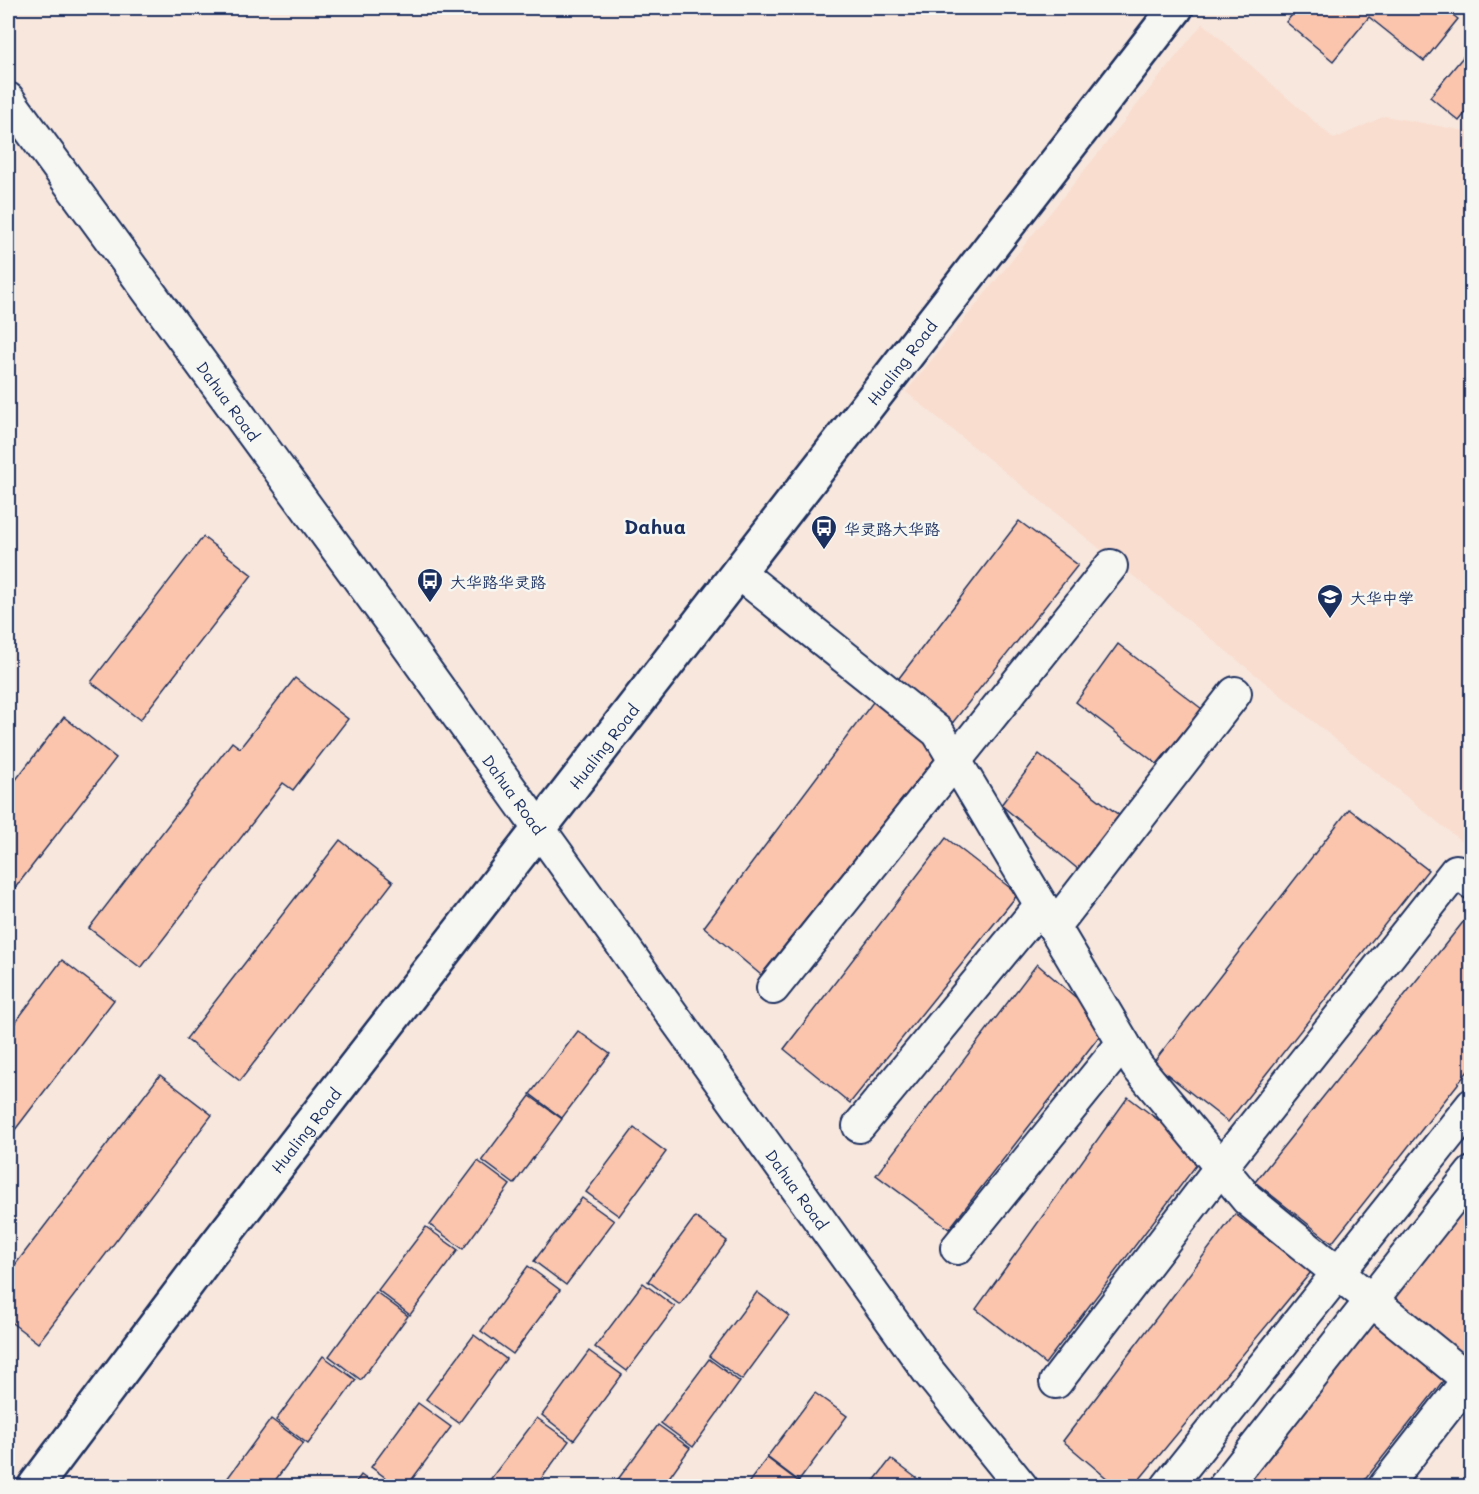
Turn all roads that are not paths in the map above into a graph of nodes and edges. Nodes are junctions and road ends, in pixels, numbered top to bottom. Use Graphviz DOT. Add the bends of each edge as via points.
graph roads {
  1 [pos="1176,8"];
  2 [pos="8,99"];
  3 [pos="1111,566"];
  4 [pos="738,572"];
  5 [pos="1235,693"];
  6 [pos="956,762"];
  7 [pos="538,830"];
  8 [pos="1472,883"];
  9 [pos="1048,916"];
  10 [pos="773,988"];
  11 [pos="1123,1043"];
  12 [pos="1472,1105"];
  13 [pos="860,1126"];
  14 [pos="1221,1167"];
  15 [pos="1472,1173"];
  16 [pos="957,1248"];
  17 [pos="1337,1272"];
  18 [pos="1371,1300"];
  19 [pos="1470,1377"];
  20 [pos="1056,1382"];
  21 [pos="34,1486"];
  22 [pos="1022,1486"];
  23 [pos="1168,1486"];
  24 [pos="1225,1486"];
  25 [pos="1385,1486"];
  1 -- 4 [label="main road, Hualing Road"];
  2 -- 7 [label="street, Dahua Road"];
  3 -- 6 [label="street"];
  4 -- 6 [label="street" via="938,732"];
  4 -- 7 [label="main road, Hualing Road"];
  5 -- 9 [label="street"];
  6 -- 9 [label="street"];
  6 -- 10 [label="street"];
  7 -- 21 [label="main road, Hualing Road"];
  7 -- 22 [label="street, Dahua Road" via="928,1371"];
  8 -- 14 [label="street" via="1456,871"];
  9 -- 11 [label="street"];
  9 -- 13 [label="street"];
  11 -- 14 [label="street" via="1137,1066"];
  11 -- 16 [label="street"];
  12 -- 17 [label="street"];
  14 -- 17 [label="street" via="1248,1199"];
  14 -- 20 [label="street"];
  15 -- 18 [label="street"];
  17 -- 18 [label="street"];
  17 -- 23 [label="street"];
  18 -- 19 [label="street"];
  18 -- 24 [label="street"];
  19 -- 25 [label="street"];
}
